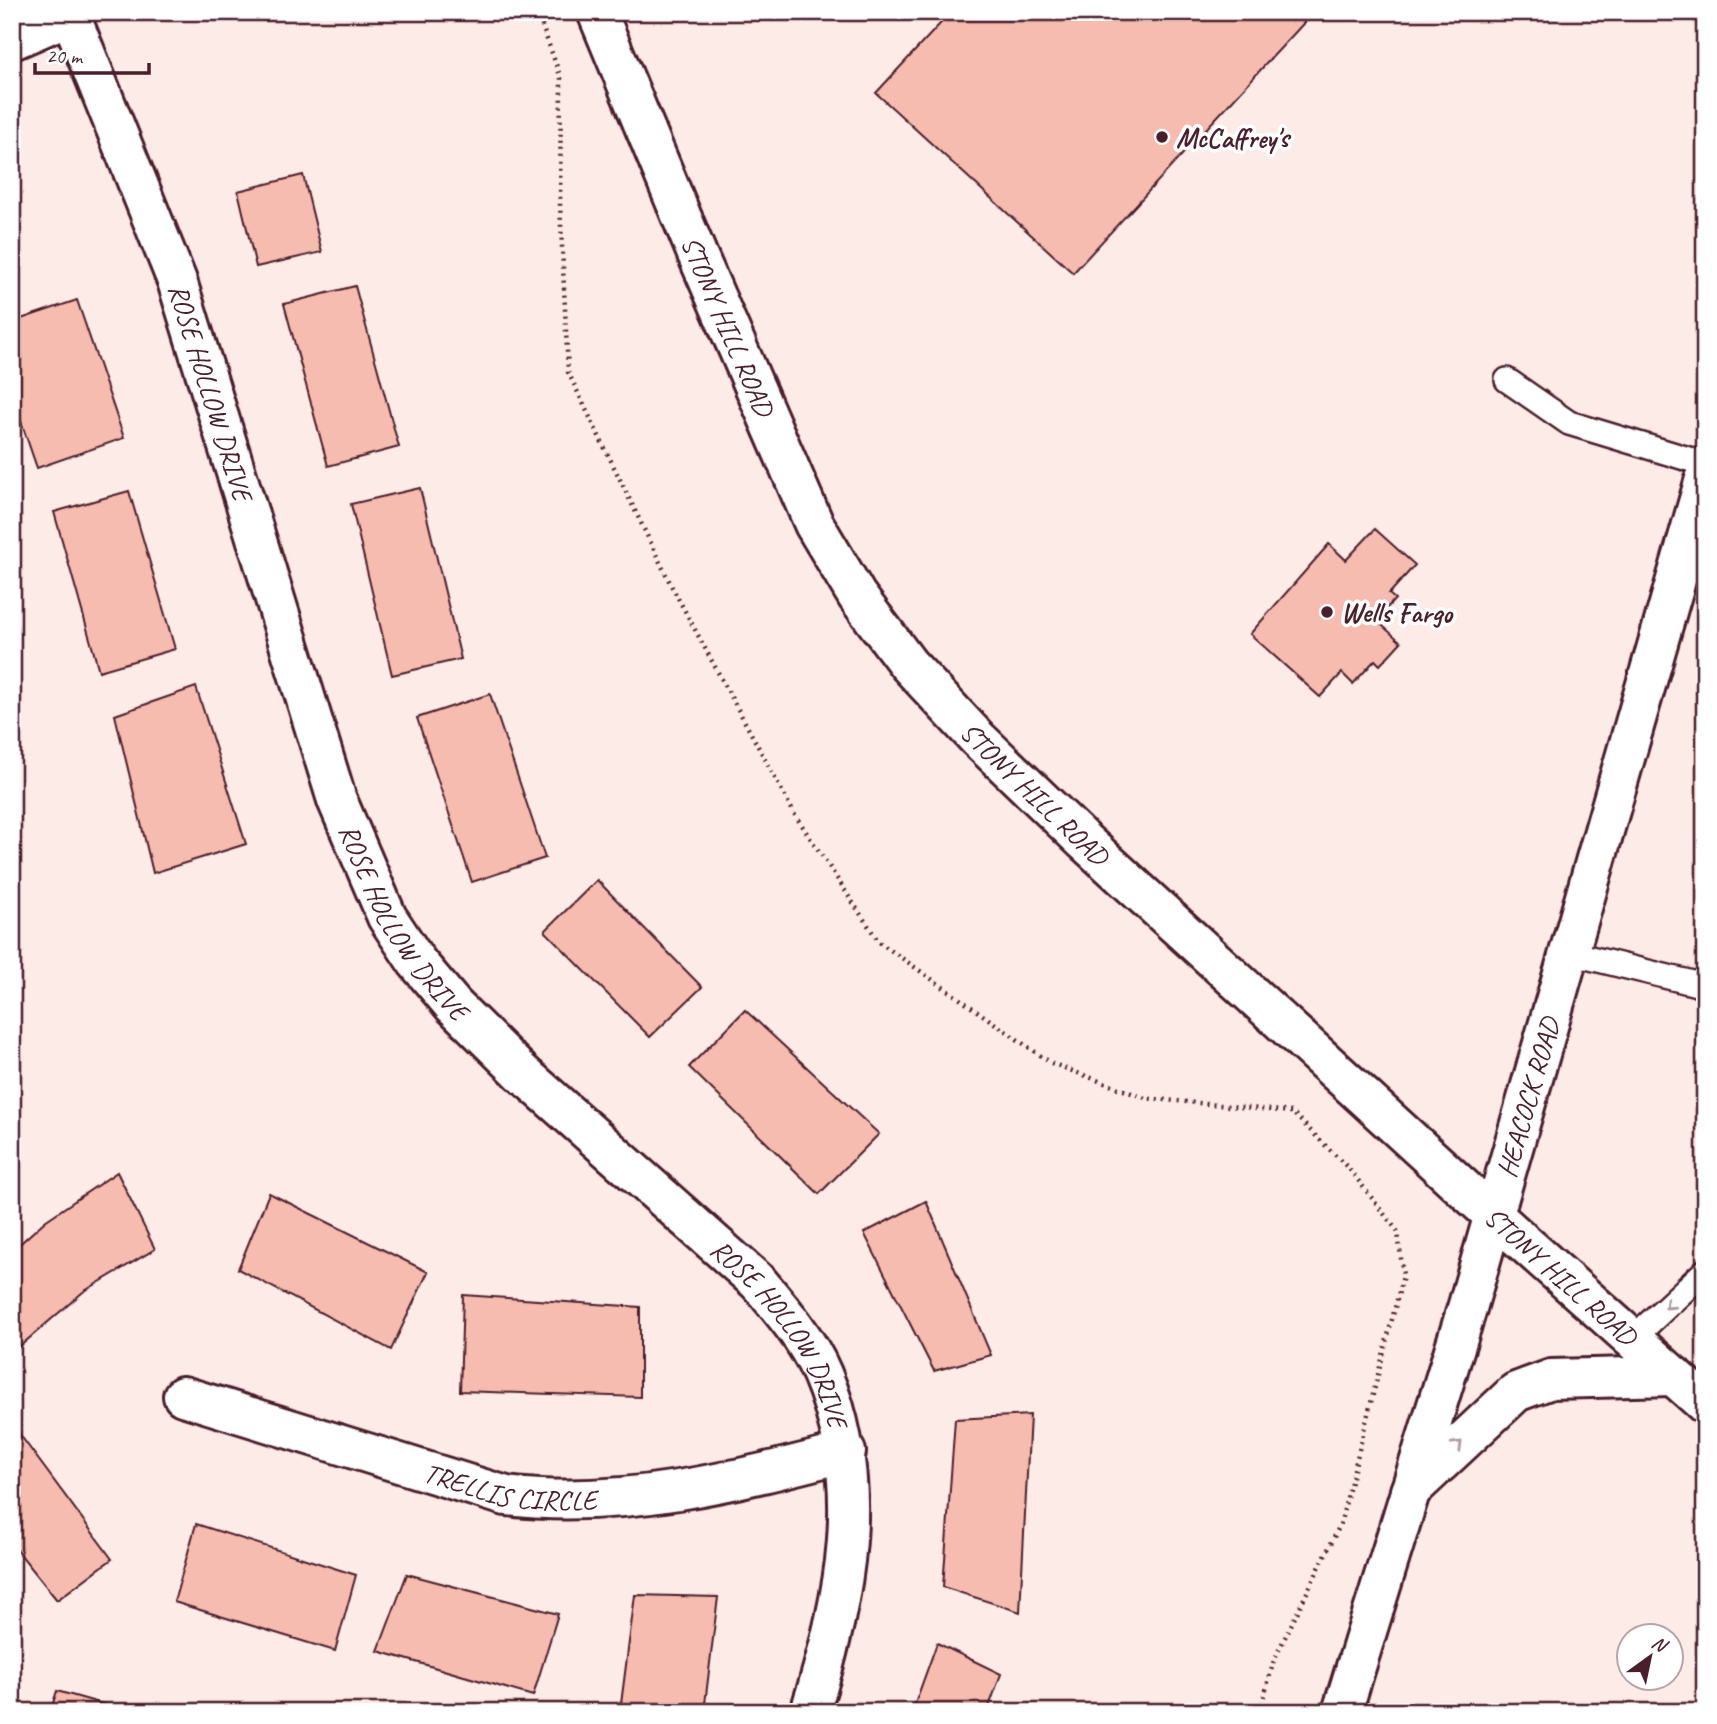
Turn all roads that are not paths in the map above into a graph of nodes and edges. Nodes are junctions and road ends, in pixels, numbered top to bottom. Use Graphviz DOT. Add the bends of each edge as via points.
graph roads {
  1 [pos="597,12"];
  2 [pos="69,14"];
  3 [pos="12,40"];
  4 [pos="1507,380"];
  5 [pos="1705,464"];
  6 [pos="1705,479"];
  7 [pos="1570,953"];
  8 [pos="1705,989"];
  9 [pos="1494,1216"];
  10 [pos="1705,1271"];
  11 [pos="1632,1339"];
  12 [pos="1674,1376"];
  13 [pos="183,1396"];
  14 [pos="1705,1404"];
  15 [pos="846,1452"];
  16 [pos="1409,1492"];
  17 [pos="810,1712"];
  18 [pos="1342,1712"];
  1 -- 9 [label="street, STONY HILL ROAD" via="814,524 857,596 908,664 978,738 1084,841"];
  2 -- 3 [label="street, ROSE HOLLOW DRIVE"];
  2 -- 15 [label="street, ROSE HOLLOW DRIVE" via="177,281 337,800 387,917 415,961 462,1015 758,1282 790,1320 821,1371"];
  4 -- 5 [label="lane" via="1569,423"];
  6 -- 7 [label="street, HEACOCK ROAD"];
  7 -- 8 [label="lane"];
  7 -- 9 [label="street, HEACOCK ROAD"];
  9 -- 11 [label="street, STONY HILL ROAD"];
  9 -- 16 [label="street, HEACOCK ROAD"];
  10 -- 11 [label="lane, one-way"];
  11 -- 12 [label="street, STONY HILL ROAD"];
  12 -- 14 [label="street, STONY HILL ROAD"];
  16 -- 12 [label="street, one-way" via="1516,1392 1551,1379"];
  13 -- 15 [label="street, TRELLIS CIRCLE" via="506,1496 556,1502 614,1499 748,1478"];
  15 -- 17 [label="street, ROSE HOLLOW DRIVE" via="850,1501 844,1578"];
  16 -- 18 [label="street, HEACOCK ROAD"];
}
